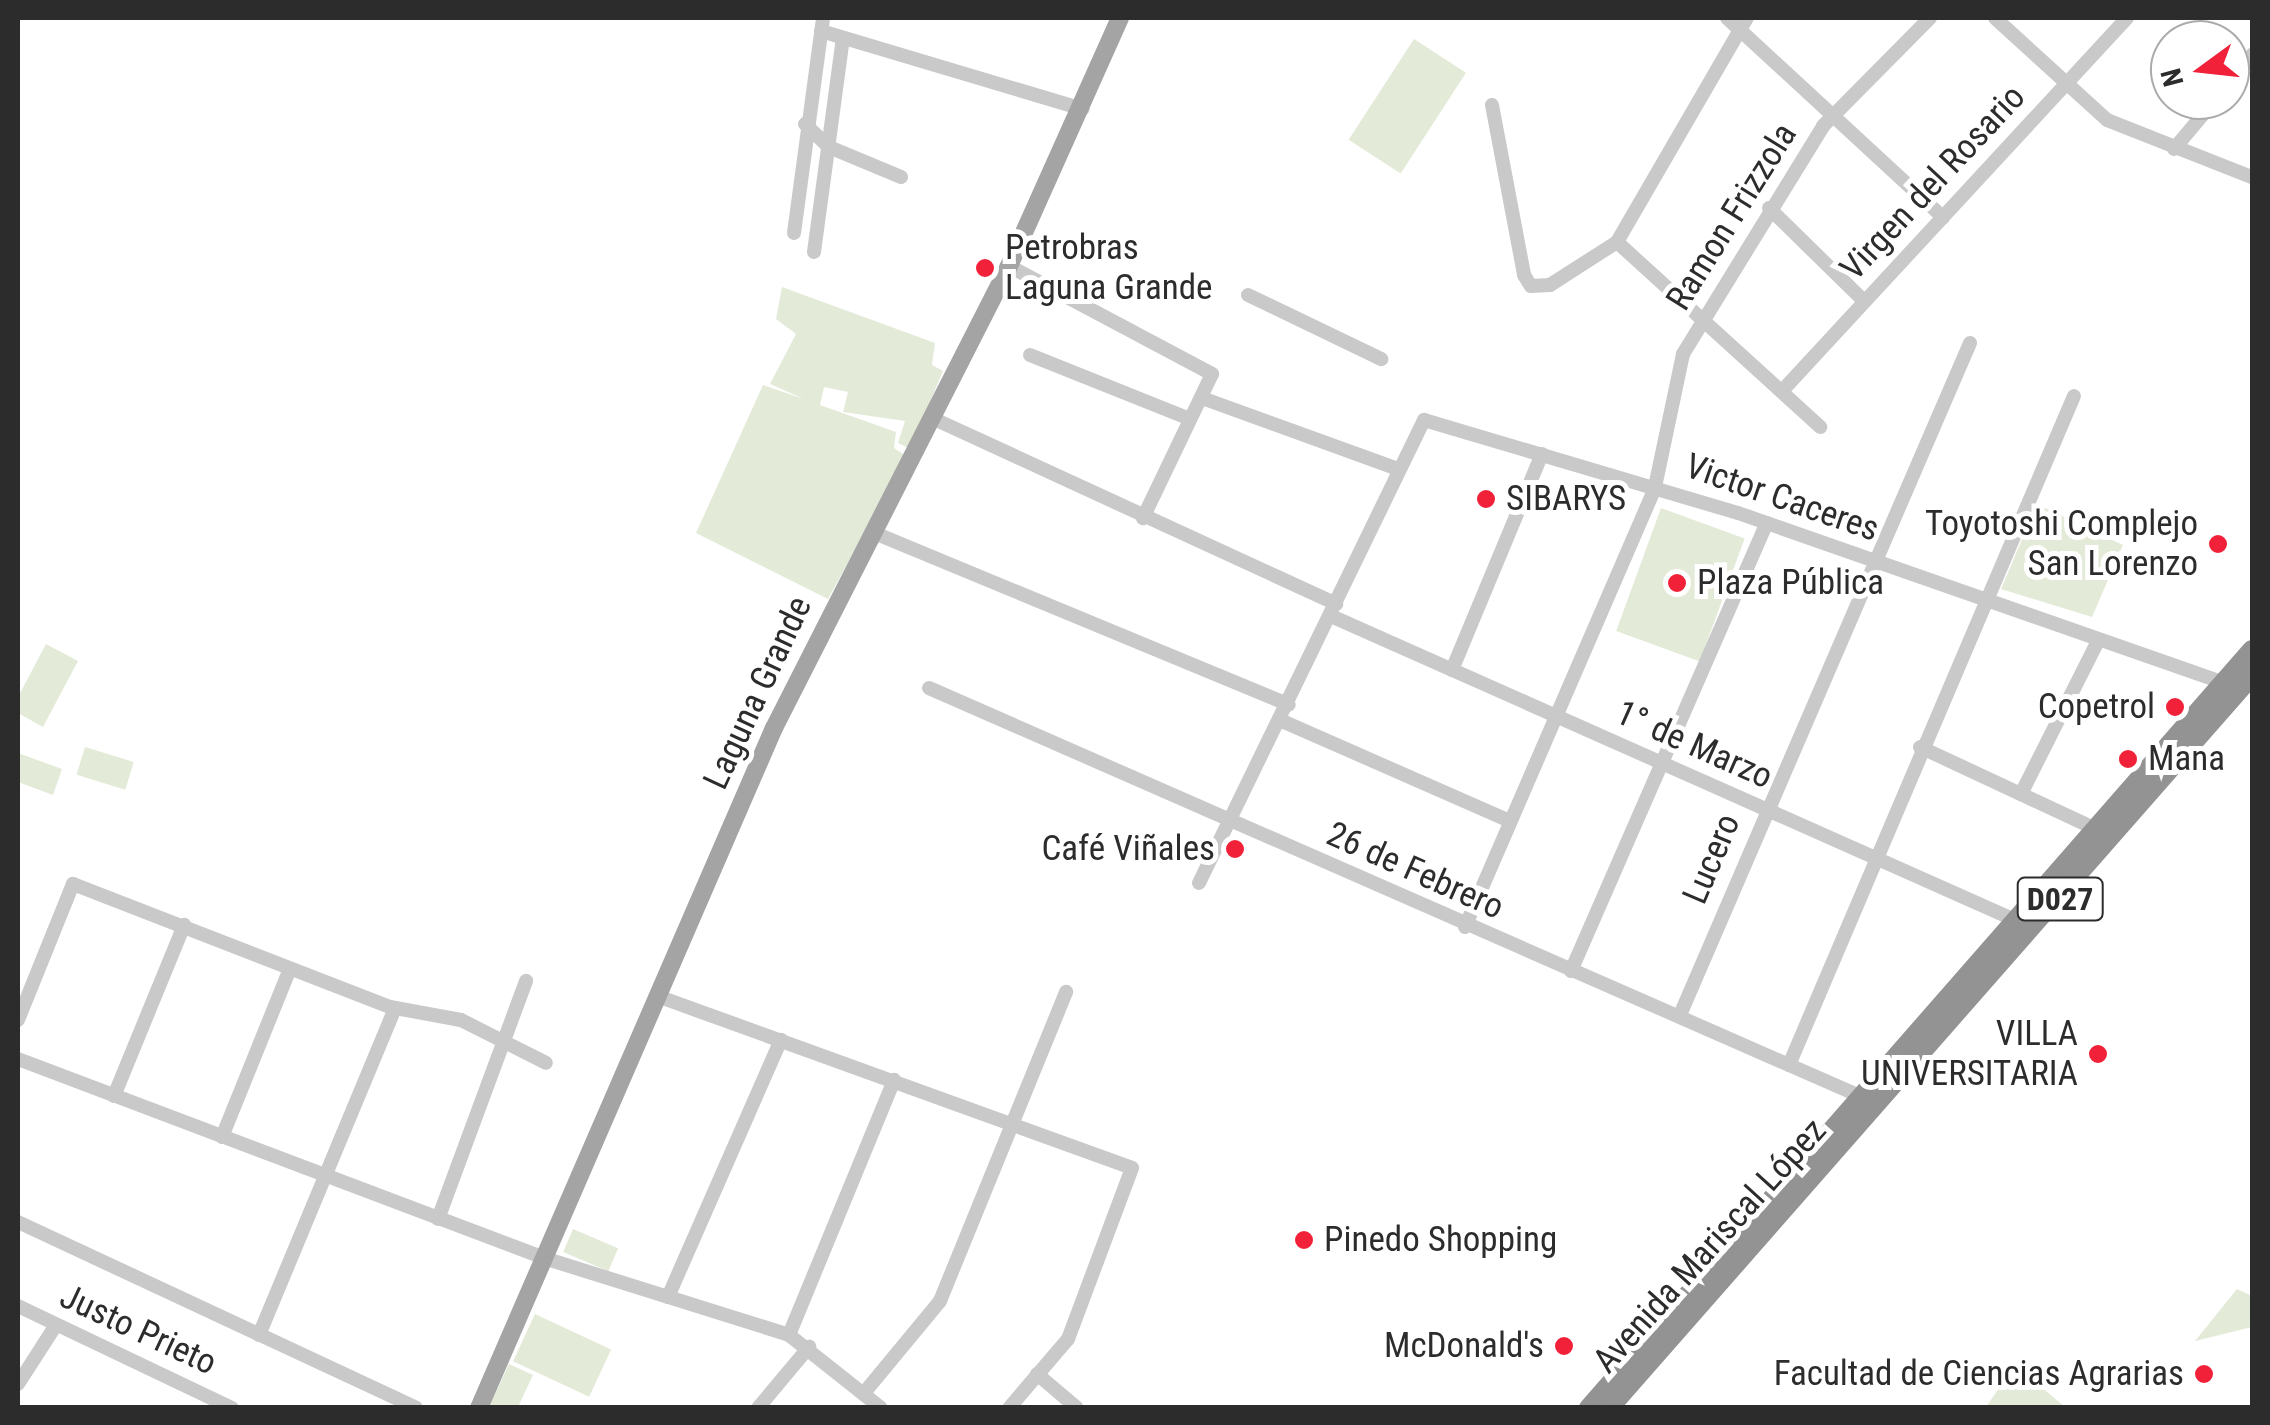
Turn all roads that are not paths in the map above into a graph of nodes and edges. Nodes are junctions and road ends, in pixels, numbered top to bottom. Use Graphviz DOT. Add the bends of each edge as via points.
graph roads {
  1 [pos="1120,18"];
  2 [pos="1727,18"];
  3 [pos="1930,18"];
  4 [pos="1995,18"];
  5 [pos="2127,18"];
  6 [pos="822,24"];
  7 [pos="1745,25"];
  8 [pos="843,38"];
  9 [pos="2066,83"];
  10 [pos="1492,105"];
  11 [pos="1083,109"];
  12 [pos="1833,114"];
  13 [pos="2198,120"];
  14 [pos="805,124"];
  15 [pos="829,147"];
  16 [pos="2174,149"];
  17 [pos="901,176"];
  18 [pos="2252,177"];
  19 [pos="1769,208"];
  20 [pos="1943,217"];
  21 [pos="794,233"];
  22 [pos="1616,242"];
  23 [pos="814,252"];
  24 [pos="1009,266"];
  25 [pos="1248,295"];
  26 [pos="1864,301"];
  27 [pos="1704,316"];
  28 [pos="1970,343"];
  29 [pos="1030,354"];
  30 [pos="1380,359"];
  31 [pos="1783,390"];
  32 [pos="2074,396"];
  33 [pos="1202,398"];
  34 [pos="932,418"];
  35 [pos="1190,419"];
  36 [pos="1820,426"];
  37 [pos="1542,454"];
  38 [pos="1398,469"];
  39 [pos="1654,486"];
  40 [pos="1143,518"];
  41 [pos="1767,522"];
  42 [pos="872,532"];
  43 [pos="1874,561"];
  44 [pos="1986,600"];
  45 [pos="1334,610"];
  46 [pos="2098,641"];
  47 [pos="2252,650"];
  48 [pos="1452,670"];
  49 [pos="2252,674"];
  50 [pos="929,688"];
  51 [pos="2233,688"];
  52 [pos="1290,705"];
  53 [pos="1556,716"];
  54 [pos="1282,720"];
  55 [pos="1920,747"];
  56 [pos="1664,764"];
  57 [pos="2021,794"];
  58 [pos="1766,810"];
  59 [pos="1510,821"];
  60 [pos="1232,822"];
  61 [pos="2100,831"];
  62 [pos="1874,855"];
  63 [pos="1199,883"];
  64 [pos="184,925"];
  65 [pos="1465,926"];
  66 [pos="2026,926"];
  67 [pos="1571,972"];
  68 [pos="287,976"];
  69 [pos="526,981"];
  70 [pos="1066,992"];
  71 [pos="660,997"];
  72 [pos="395,1008"];
  73 [pos="1680,1016"];
  74 [pos="18,1020"];
  75 [pos="781,1040"];
  76 [pos="502,1046"];
  77 [pos="18,1059"];
  78 [pos="546,1063"];
  79 [pos="1789,1064"];
  80 [pos="894,1080"];
  81 [pos="114,1096"];
  82 [pos="1870,1100"];
  83 [pos="1013,1122"];
  84 [pos="222,1137"];
  85 [pos="328,1176"];
  86 [pos="438,1220"];
  87 [pos="18,1222"];
  88 [pos="547,1259"];
  89 [pos="668,1297"];
  90 [pos="18,1306"];
  91 [pos="56,1325"];
  92 [pos="259,1335"];
  93 [pos="790,1335"];
  94 [pos="809,1347"];
  95 [pos="1037,1374"];
  96 [pos="18,1384"];
  97 [pos="864,1393"];
  98 [pos="232,1408"];
  99 [pos="416,1408"];
  100 [pos="479,1408"];
  101 [pos="758,1408"];
  102 [pos="881,1408"];
  103 [pos="1010,1408"];
  104 [pos="1077,1408"];
  105 [pos="1589,1408"];
  106 [pos="1609,1408"];
  1 -- 11 [label="main road, Laguna Grande"];
  2 -- 7 [label="street"];
  3 -- 12 [label="street, Ramon Frizzola"];
  4 -- 9 [label="street"];
  5 -- 9 [label="street, Virgen del Rosario"];
  6 -- 8 [label="street"];
  6 -- 14 [label="street"];
  7 -- 12 [label="street"];
  7 -- 22 [label="street"];
  8 -- 11 [label="street"];
  8 -- 15 [label="street"];
  9 -- 16 [label="street" via="2107,120"];
  9 -- 20 [label="street, Virgen del Rosario"];
  10 -- 22 [label="street" via="1531,286 1550,285"];
  11 -- 24 [label="main road, Laguna Grande"];
  12 -- 19 [label="street, Ramon Frizzola"];
  12 -- 20 [label="street"];
  13 -- 16 [label="street"];
  14 -- 15 [label="street"];
  14 -- 21 [label="street"];
  15 -- 17 [label="street"];
  15 -- 23 [label="street"];
  16 -- 18 [label="street"];
  19 -- 26 [label="street"];
  19 -- 27 [label="street, Ramon Frizzola"];
  20 -- 26 [label="street, Virgen del Rosario"];
  22 -- 27 [label="street"];
  24 -- 33 [label="street" via="1196,358 1212,374"];
  24 -- 34 [label="main road, Laguna Grande"];
  25 -- 30 [label="street"];
  26 -- 31 [label="street, Virgen del Rosario"];
  27 -- 31 [label="street"];
  27 -- 39 [label="street, Ramon Frizzola" via="1671,392"];
  28 -- 43 [label="street, Lucero"];
  29 -- 35 [label="street"];
  31 -- 36 [label="street"];
  32 -- 44 [label="street"];
  33 -- 35 [label="street"];
  33 -- 38 [label="street"];
  34 -- 40 [label="street, 1° de Marzo"];
  34 -- 42 [label="main road, Laguna Grande"];
  35 -- 40 [label="street"];
  37 -- 38 [label="street, Victor Caceres" via="1432,420 1416,427"];
  37 -- 39 [label="street, Victor Caceres"];
  37 -- 48 [label="street"];
  38 -- 45 [label="street"];
  39 -- 41 [label="street, Victor Caceres"];
  39 -- 53 [label="street, Ramon Frizzola"];
  40 -- 45 [label="street, 1° de Marzo"];
  41 -- 43 [label="street, Victor Caceres"];
  41 -- 56 [label="street"];
  42 -- 52 [label="street"];
  42 -- 71 [label="main road, Laguna Grande" via="774,728"];
  43 -- 44 [label="street, Victor Caceres"];
  43 -- 58 [label="street, Lucero"];
  44 -- 46 [label="street, Victor Caceres"];
  44 -- 55 [label="street"];
  45 -- 48 [label="street, 1° de Marzo"];
  45 -- 52 [label="street"];
  46 -- 51 [label="street, Victor Caceres"];
  46 -- 57 [label="street"];
  47 -- 51 [label="highway, D027"];
  48 -- 53 [label="street, 1° de Marzo"];
  49 -- 51 [label="highway, Avenida Mariscal López / D027"];
  50 -- 60 [label="street, 26 de Febrero"];
  51 -- 61 [label="highway, D027"];
  51 -- 66 [label="highway, Avenida Mariscal López / D027"];
  52 -- 54 [label="street"];
  53 -- 56 [label="street, 1° de Marzo"];
  53 -- 59 [label="street, Ramon Frizzola"];
  54 -- 59 [label="street"];
  54 -- 60 [label="street"];
  55 -- 57 [label="street"];
  55 -- 62 [label="street"];
  56 -- 58 [label="street, 1° de Marzo"];
  56 -- 67 [label="street"];
  57 -- 61 [label="street"];
  58 -- 62 [label="street, 1° de Marzo"];
  58 -- 73 [label="street, Lucero"];
  59 -- 65 [label="street, Ramon Frizzola"];
  60 -- 63 [label="street"];
  60 -- 65 [label="street, 26 de Febrero"];
  61 -- 66 [label="highway, D027"];
  62 -- 66 [label="street, 1° de Marzo"];
  62 -- 79 [label="street"];
  64 -- 72 [label="street"];
  64 -- 74 [label="street" via="73,884"];
  64 -- 81 [label="street"];
  65 -- 67 [label="street, 26 de Febrero"];
  66 -- 82 [label="highway, Avenida Mariscal López / D027"];
  67 -- 73 [label="street, 26 de Febrero"];
  68 -- 84 [label="street"];
  69 -- 76 [label="street"];
  70 -- 83 [label="street"];
  71 -- 75 [label="street"];
  71 -- 88 [label="main road, Laguna Grande"];
  72 -- 76 [label="street" via="462,1020"];
  72 -- 85 [label="street"];
  73 -- 79 [label="street, 26 de Febrero"];
  75 -- 80 [label="street"];
  75 -- 89 [label="street"];
  76 -- 78 [label="street"];
  76 -- 86 [label="street"];
  77 -- 81 [label="street"];
  79 -- 82 [label="street, 26 de Febrero"];
  80 -- 83 [label="street"];
  80 -- 93 [label="street"];
  81 -- 84 [label="street"];
  82 -- 105 [label="highway, D027"];
  82 -- 106 [label="highway, Avenida Mariscal López / D027"];
  83 -- 95 [label="street" via="1132,1168 1068,1340"];
  83 -- 97 [label="street" via="940,1302"];
  84 -- 85 [label="street"];
  85 -- 86 [label="street"];
  85 -- 92 [label="street"];
  86 -- 88 [label="street"];
  87 -- 92 [label="street"];
  88 -- 89 [label="street"];
  88 -- 100 [label="main road, Laguna Grande"];
  89 -- 93 [label="street"];
  90 -- 91 [label="street, Justo Prieto"];
  91 -- 96 [label="street"];
  91 -- 98 [label="street, Justo Prieto"];
  92 -- 99 [label="street"];
  93 -- 94 [label="street"];
  94 -- 97 [label="street"];
  94 -- 101 [label="street"];
  95 -- 103 [label="street"];
  95 -- 104 [label="street"];
  97 -- 102 [label="street"];
}
